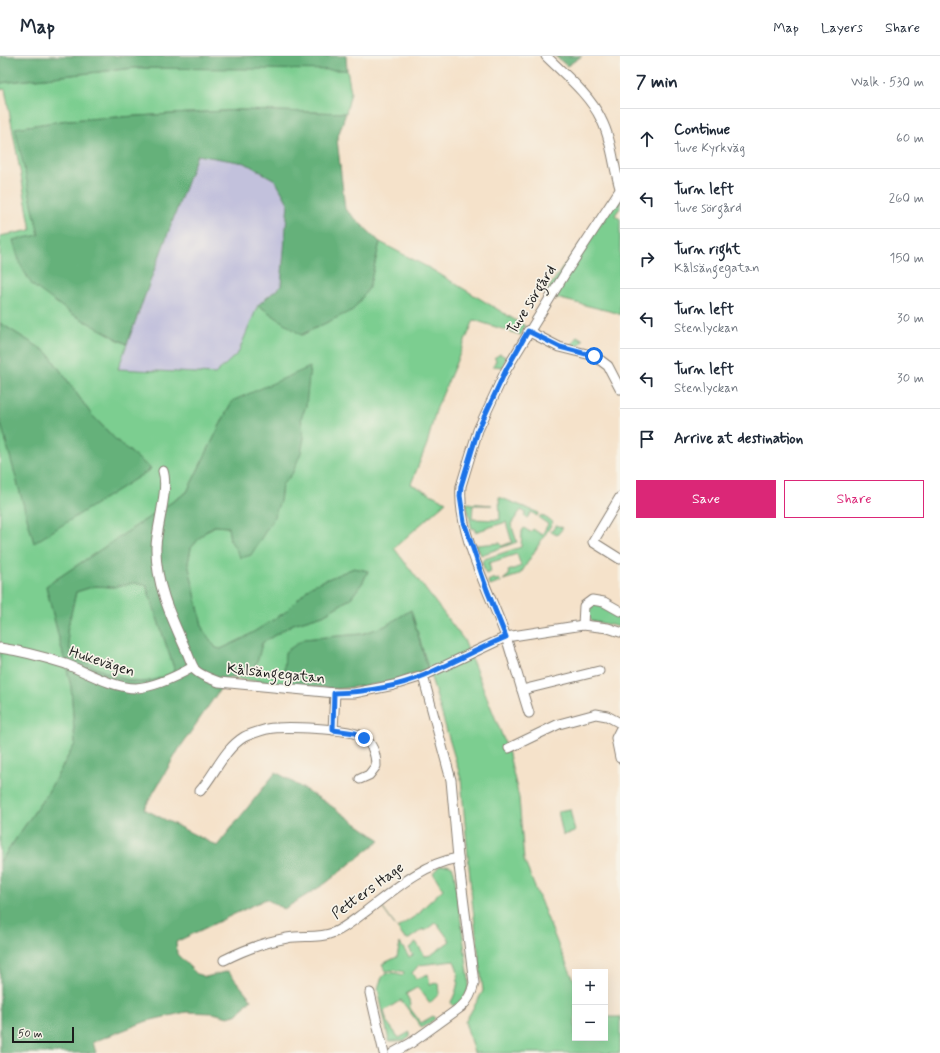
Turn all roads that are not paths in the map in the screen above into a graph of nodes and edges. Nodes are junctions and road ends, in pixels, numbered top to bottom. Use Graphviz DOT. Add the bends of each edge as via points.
graph roads {
  1 [pos="546,56"];
  2 [pos="620,189"];
  3 [pos="528,331"];
  4 [pos="620,389"];
  5 [pos="163,471"];
  6 [pos="620,497"];
  7 [pos="620,559"];
  8 [pos="620,611"];
  9 [pos="583,625"];
  10 [pos="620,632"];
  11 [pos="506,637"];
  12 [pos="0,648"];
  13 [pos="193,667"];
  14 [pos="599,671"];
  15 [pos="423,676"];
  16 [pos="522,690"];
  17 [pos="334,693"];
  18 [pos="529,713"];
  19 [pos="620,724"];
  20 [pos="333,730"];
  21 [pos="620,730"];
  22 [pos="509,748"];
  23 [pos="620,758"];
  24 [pos="360,779"];
  25 [pos="200,791"];
  26 [pos="458,858"];
  27 [pos="224,960"];
  28 [pos="370,993"];
  29 [pos="384,1053"];
  30 [pos="393,1053"];
  1 -- 2 [label="street" via="584,95 601,118"];
  2 -- 3 [label="street, Tuve sörgård"];
  3 -- 4 [label="street" via="560,347 600,360 608,366"];
  3 -- 11 [label="street, Tuve sörgård" via="506,370 478,430 460,496 464,522"];
  5 -- 13 [label="street" via="166,482 159,515 156,563 162,590"];
  6 -- 7 [label="street" via="593,542"];
  8 -- 9 [label="street" via="604,602 592,600 584,606"];
  9 -- 10 [label="street, Kålsängegatan"];
  9 -- 11 [label="street, Kålsängegatan"];
  11 -- 15 [label="street, Kålsängegatan"];
  11 -- 16 [label="street"];
  12 -- 13 [label="street, Hukevägen" via="65,664 126,687 149,685"];
  13 -- 17 [label="street, Kålsängegatan" via="204,676 219,682"];
  14 -- 16 [label="street"];
  15 -- 17 [label="street, Kålsängegatan" via="354,693"];
  15 -- 26 [label="street" via="452,780"];
  16 -- 18 [label="street"];
  17 -- 20 [label="street"];
  19 -- 22 [label="street" via="607,716 596,714 559,724"];
  20 -- 24 [label="street" via="355,733 363,737 374,751 376,766 369,775"];
  20 -- 25 [label="street" via="267,729 244,737 230,749"];
  21 -- 23 [label="street" via="616,738"];
  26 -- 27 [label="street, Petters Hage" via="431,865 414,875 333,933 288,938 241,951"];
  26 -- 30 [label="street" via="473,991 461,1007"];
  28 -- 29 [label="street"];
}
